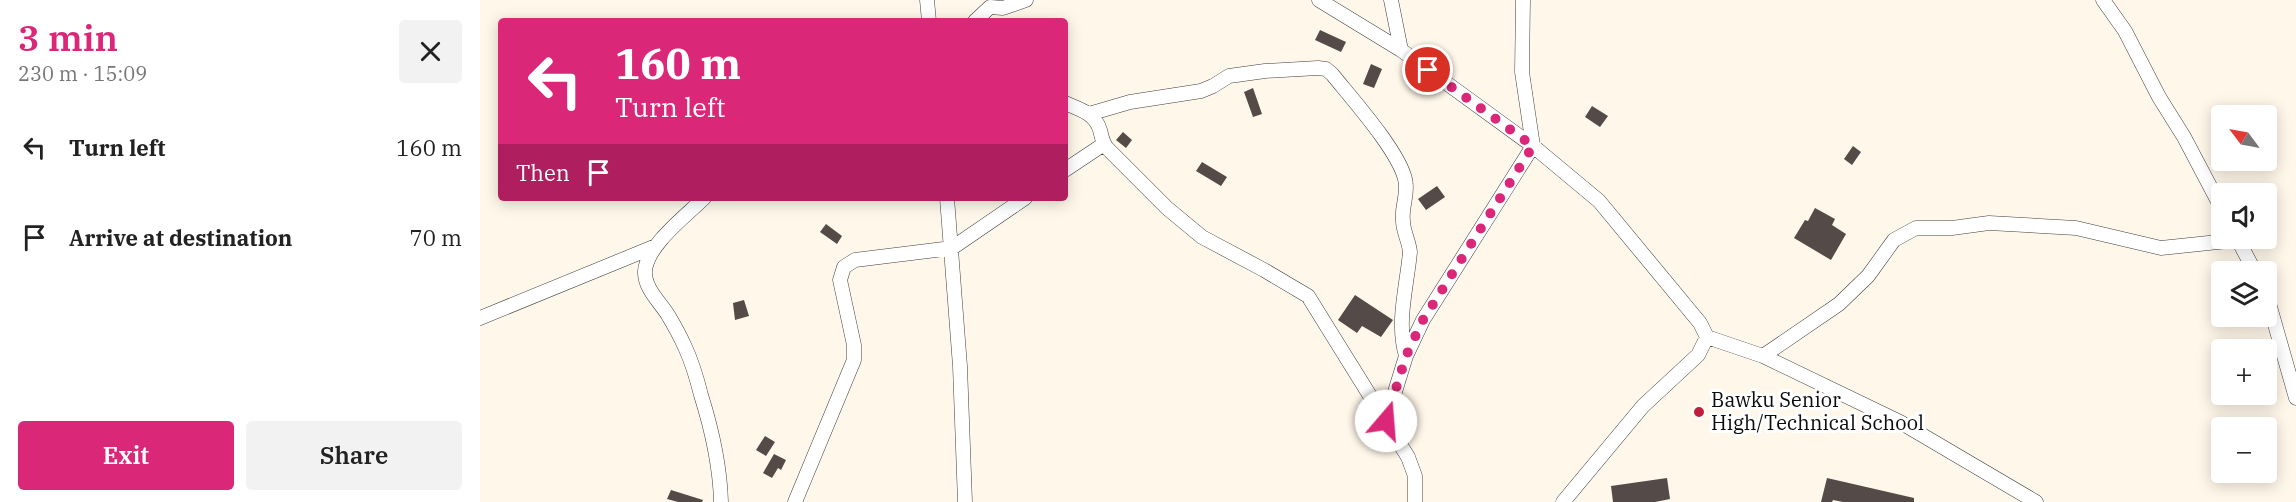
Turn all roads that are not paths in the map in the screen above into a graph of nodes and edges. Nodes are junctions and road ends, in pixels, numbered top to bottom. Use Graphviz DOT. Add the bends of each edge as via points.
graph roads {
  1 [pos="927,0"];
  2 [pos="1026,0"];
  3 [pos="1319,0"];
  4 [pos="1391,0"];
  5 [pos="1522,0"];
  6 [pos="2103,0"];
  7 [pos="929,18"];
  8 [pos="978,18"];
  9 [pos="1401,50"];
  10 [pos="1068,104"];
  11 [pos="1089,114"];
  12 [pos="1104,144"];
  13 [pos="1533,146"];
  14 [pos="1068,168"];
  15 [pos="2211,188"];
  16 [pos="701,201"];
  17 [pos="947,201"];
  18 [pos="1021,201"];
  19 [pos="2211,242"];
  20 [pos="656,246"];
  21 [pos="952,248"];
  22 [pos="480,318"];
  23 [pos="2276,327"];
  24 [pos="1707,338"];
  25 [pos="1406,356"];
  26 [pos="1763,356"];
  27 [pos="2296,398"];
  28 [pos="1386,421"];
  29 [pos="721,502"];
  30 [pos="795,502"];
  31 [pos="964,502"];
  32 [pos="1415,502"];
  33 [pos="1563,502"];
  34 [pos="2036,502"];
  1 -- 7 [label="street"];
  2 -- 8 [label="street" via="1003,8 990,7"];
  3 -- 9 [label="street"];
  4 -- 9 [label="street"];
  5 -- 13 [label="street" via="1522,72"];
  6 -- 15 [label="street" via="2125,31"];
  9 -- 13 [label="street"];
  10 -- 11 [label="street"];
  11 -- 12 [label="street" via="1097,122"];
  11 -- 25 [label="street" via="1130,102 1201,91 1229,76 1326,69 1398,160 1405,179 1402,222 1410,252 1401,339"];
  12 -- 14 [label="street"];
  12 -- 28 [label="street" via="1167,208 1202,237 1308,296"];
  13 -- 24 [label="street" via="1599,201 1700,323"];
  13 -- 25 [label="street" via="1439,292"];
  16 -- 20 [label="street"];
  17 -- 21 [label="street"];
  18 -- 21 [label="street"];
  19 -- 26 [label="street" via="2161,248 2076,228 1989,223 1916,228 1894,240 1868,276 1839,304"];
  20 -- 22 [label="street"];
  20 -- 29 [label="street" via="647,260 646,279 676,329 696,376 713,432"];
  21 -- 30 [label="street" via="855,260 844,267 840,280 854,360"];
  21 -- 31 [label="street"];
  23 -- 27 [label="street"];
  24 -- 26 [label="street"];
  24 -- 33 [label="street" via="1698,355 1643,406"];
  25 -- 28 [label="street"];
  26 -- 34 [label="street" via="1900,422"];
  28 -- 32 [label="street" via="1414,470"];
}
